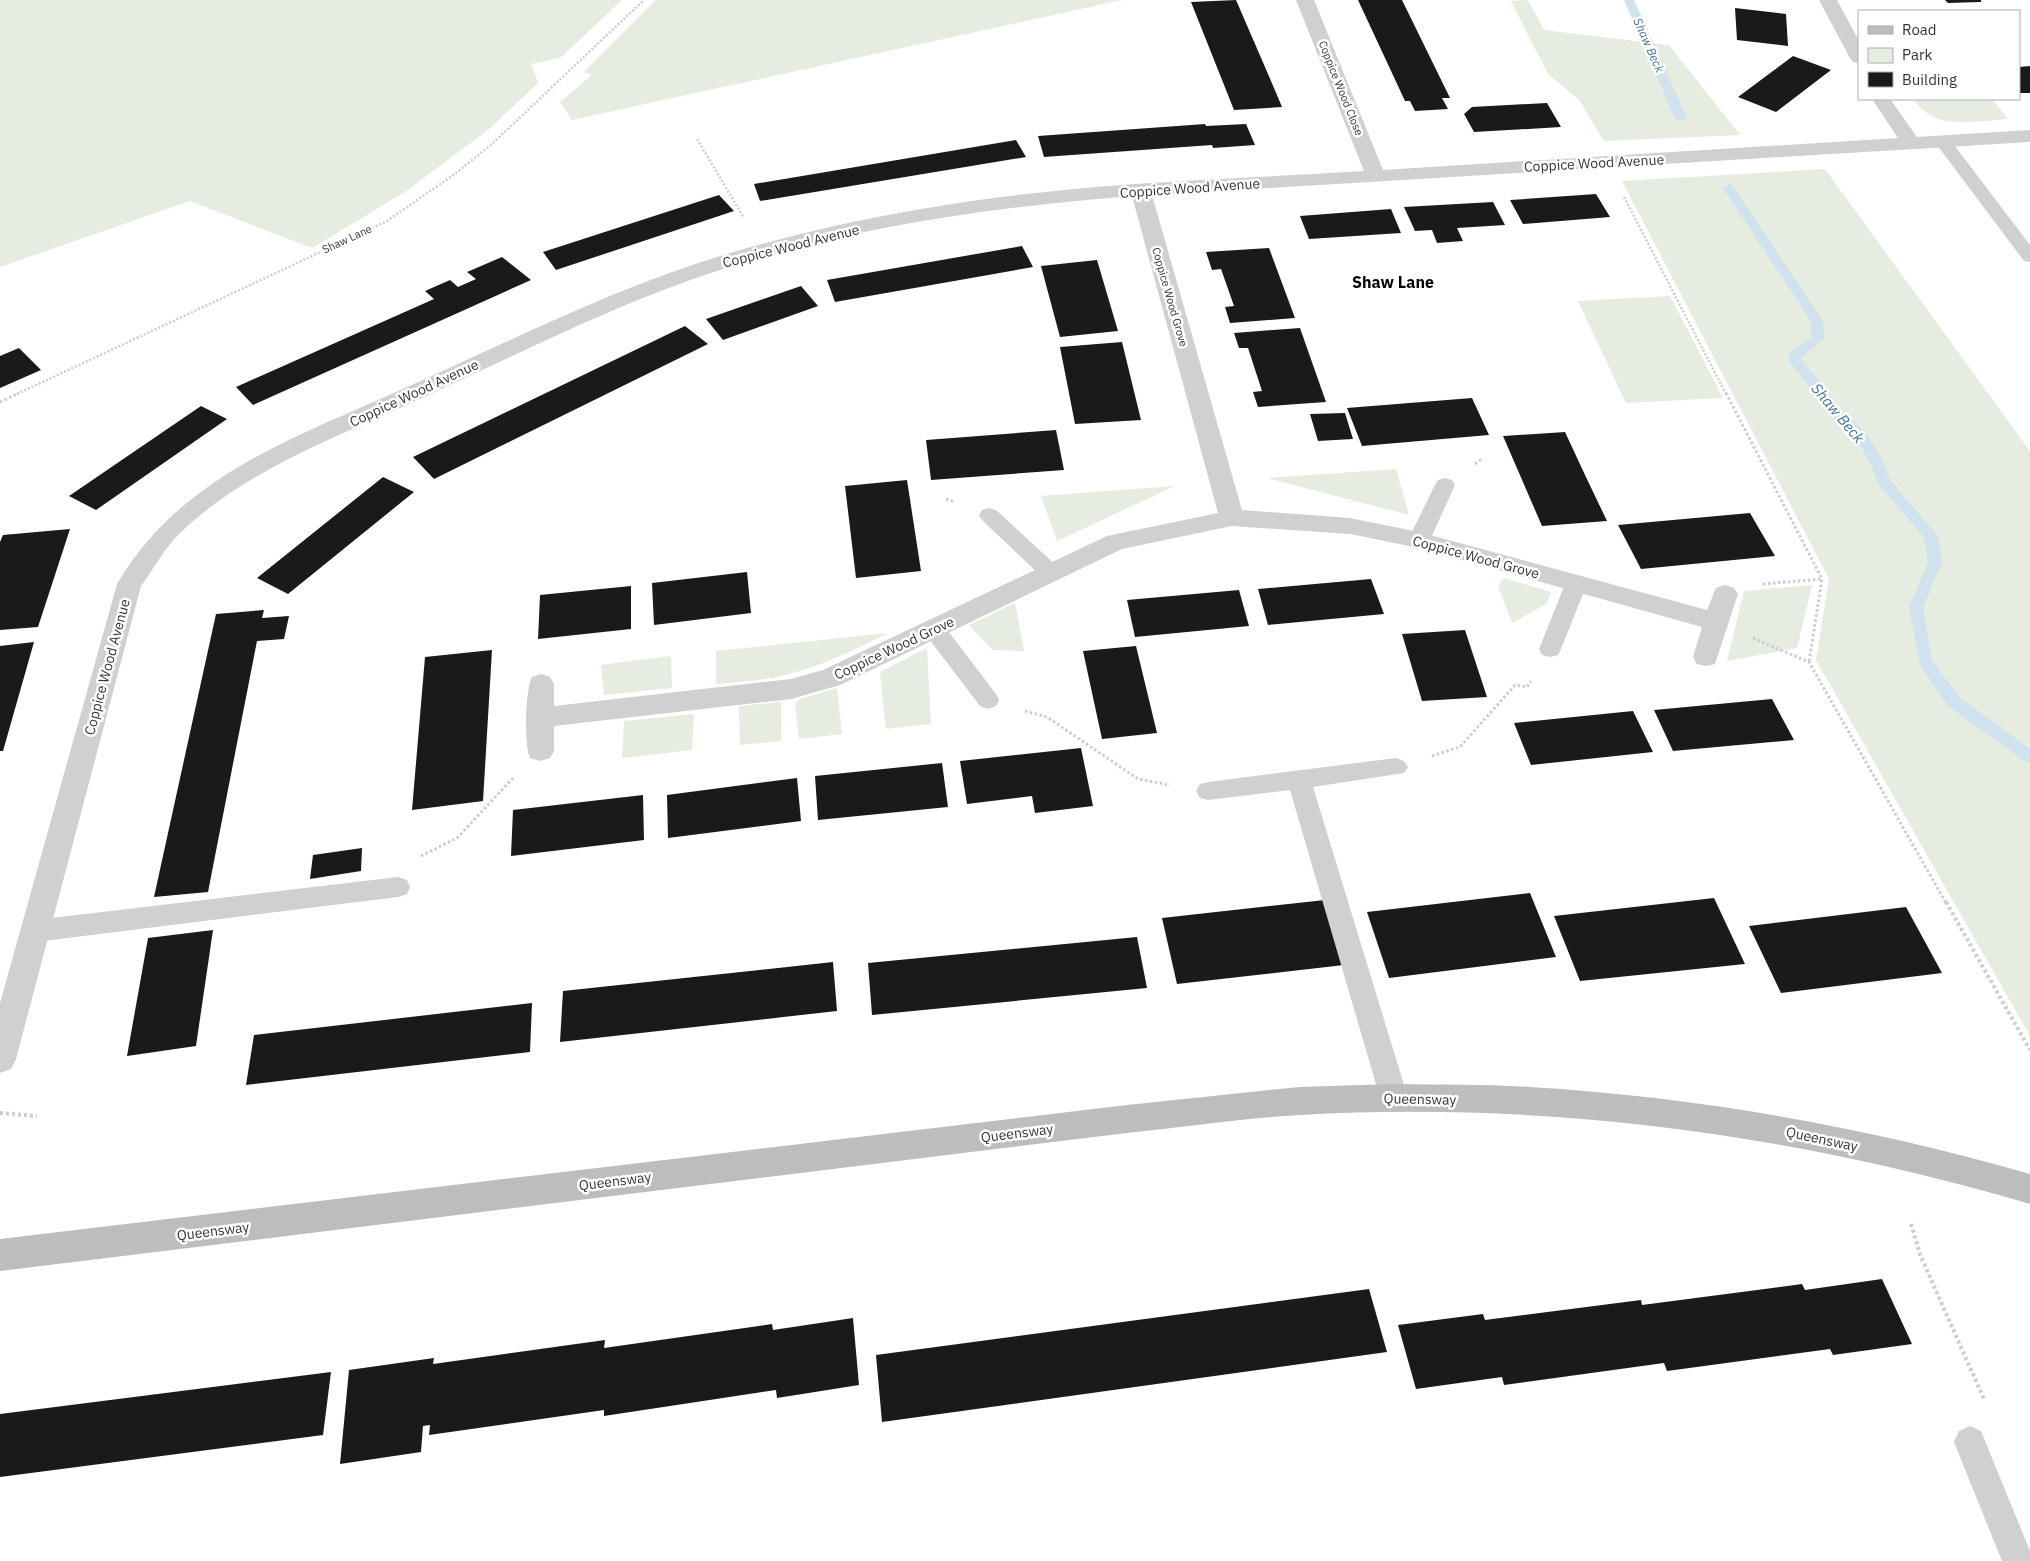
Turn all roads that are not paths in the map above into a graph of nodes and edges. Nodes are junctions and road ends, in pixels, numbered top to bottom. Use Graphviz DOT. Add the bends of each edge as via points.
graph roads {
  1 [pos="1305,0"];
  2 [pos="1828,0"];
  3 [pos="1858,56"];
  4 [pos="1882,100"];
  5 [pos="2030,136"];
  6 [pos="1942,142"];
  7 [pos="1911,144"];
  8 [pos="1376,176"];
  9 [pos="1141,191"];
  10 [pos="2030,257"];
  11 [pos="1445,485"];
  12 [pos="989,515"];
  13 [pos="1232,518"];
  14 [pos="1419,540"];
  15 [pos="1051,573"];
  16 [pos="1576,584"];
  17 [pos="1725,594"];
  18 [pos="1716,622"];
  19 [pos="934,629"];
  20 [pos="1550,649"];
  21 [pos="1706,657"];
  22 [pos="541,684"];
  23 [pos="988,700"];
  24 [pos="540,718"];
  25 [pos="540,751"];
  26 [pos="1396,767"];
  27 [pos="1300,779"];
  28 [pos="1208,791"];
  29 [pos="398,886"];
  30 [pos="35,931"];
  31 [pos="0,1059"];
  32 [pos="1394,1098"];
  33 [pos="2030,1189"];
  34 [pos="0,1255"];
  35 [pos="1970,1442"];
  36 [pos="2018,1561"];
  1 -- 8 [label="street, Coppice Wood Close"];
  2 -- 3 [label="street"];
  4 -- 7 [label="street"];
  5 -- 6 [label="street, Coppice Wood Avenue"];
  6 -- 7 [label="street, Coppice Wood Avenue"];
  6 -- 10 [label="lane"];
  7 -- 8 [label="street, Coppice Wood Avenue"];
  8 -- 9 [label="street, Coppice Wood Avenue"];
  9 -- 13 [label="street, Coppice Wood Grove"];
  9 -- 30 [label="street, Coppice Wood Avenue" via="1008,202 912,216 718,264 575,319 470,366 257,467 211,496 170,529 129,584"];
  11 -- 14 [label="lane"];
  12 -- 15 [label="lane"];
  13 -- 14 [label="street, Coppice Wood Grove" via="1350,526"];
  13 -- 15 [label="street, Coppice Wood Grove" via="1116,542"];
  14 -- 16 [label="street, Coppice Wood Grove"];
  15 -- 19 [label="street, Coppice Wood Grove"];
  16 -- 18 [label="street, Coppice Wood Grove"];
  16 -- 20 [label="lane"];
  17 -- 18 [label="street"];
  18 -- 21 [label="street"];
  19 -- 23 [label="lane"];
  19 -- 24 [label="street, Coppice Wood Grove" via="831,678 791,689"];
  22 -- 24 [label="street"];
  24 -- 25 [label="street"];
  26 -- 27 [label="lane"];
  27 -- 28 [label="lane"];
  27 -- 32 [label="lane"];
  29 -- 30 [label="lane"];
  30 -- 31 [label="street, Coppice Wood Avenue"];
  32 -- 33 [label="street, Queensway" via="1530,1101 1699,1117 1805,1134"];
  32 -- 34 [label="street, Queensway" via="1299,1101 1127,1119"];
  35 -- 36 [label="lane"];
}
